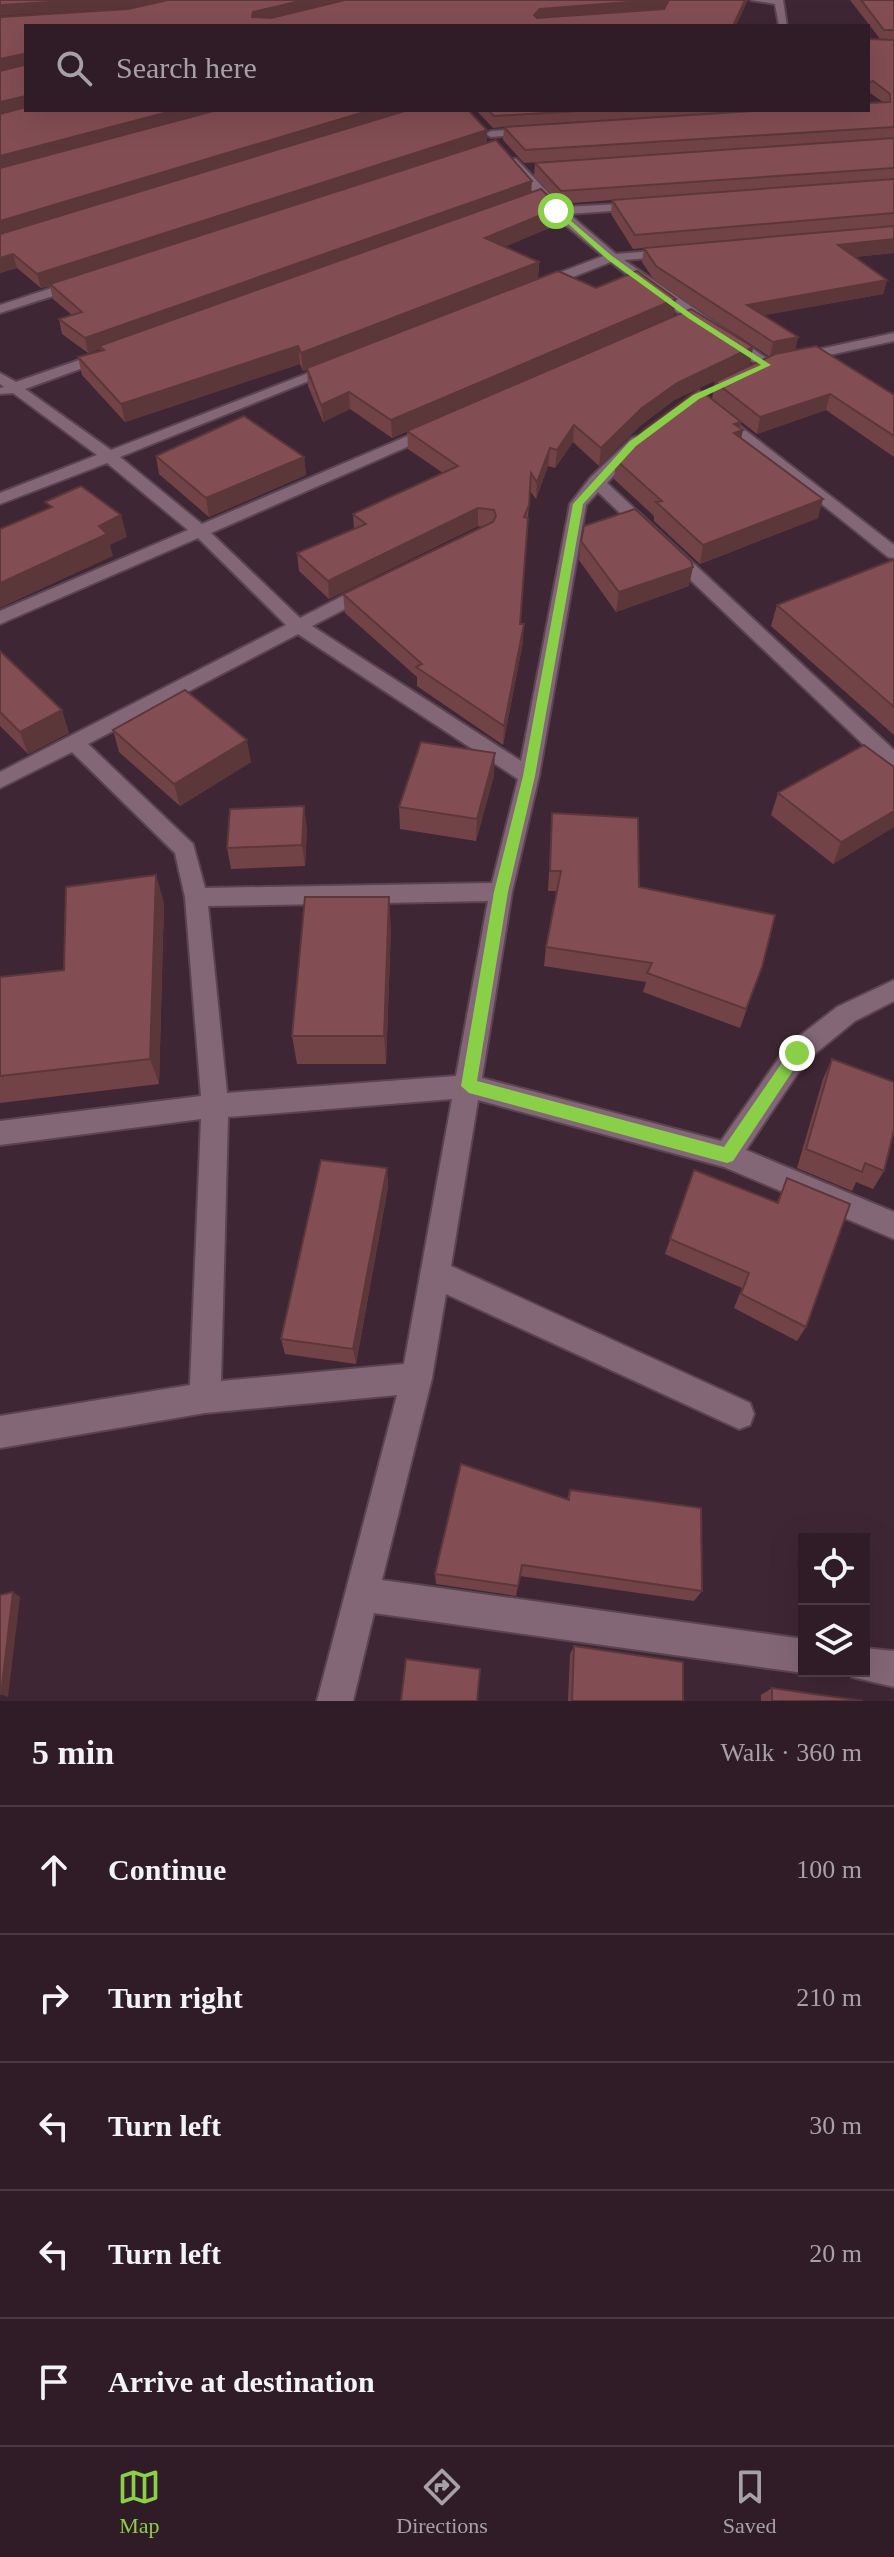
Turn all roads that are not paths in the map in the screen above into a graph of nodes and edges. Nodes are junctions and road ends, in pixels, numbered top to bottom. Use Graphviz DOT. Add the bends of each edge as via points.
graph roads {
  1 [pos="755,0"];
  2 [pos="779,1"];
  3 [pos="783,24"];
  4 [pos="539,130"];
  5 [pos="484,150"];
  6 [pos="506,153"];
  7 [pos="536,169"];
  8 [pos="520,170"];
  9 [pos="544,197"];
  10 [pos="530,203"];
  11 [pos="648,204"];
  12 [pos="556,211"];
  13 [pos="689,250"];
  14 [pos="610,258"];
  15 [pos="91,279"];
  16 [pos="522,293"];
  17 [pos="0,309"];
  18 [pos="894,337"];
  19 [pos="117,350"];
  20 [pos="345,363"];
  21 [pos="767,365"];
  22 [pos="739,378"];
  23 [pos="5,386"];
  24 [pos="708,407"];
  25 [pos="446,424"];
  26 [pos="658,425"];
  27 [pos="110,457"];
  28 [pos="596,481"];
  29 [pos="0,499"];
  30 [pos="201,532"];
  31 [pos="886,537"];
  32 [pos="894,553"];
  33 [pos="391,579"];
  34 [pos="0,618"];
  35 [pos="297,625"];
  36 [pos="74,742"];
  37 [pos="894,762"];
  38 [pos="529,776"];
  39 [pos="0,781"];
  40 [pos="501,892"];
  41 [pos="196,897"];
  42 [pos="894,990"];
  43 [pos="469,1086"];
  44 [pos="215,1106"];
  45 [pos="0,1133"];
  46 [pos="727,1155"];
  47 [pos="894,1226"];
  48 [pos="435,1274"];
  49 [pos="417,1378"];
  50 [pos="205,1398"];
  51 [pos="739,1414"];
  52 [pos="0,1432"];
  53 [pos="360,1594"];
  54 [pos="798,1655"];
  55 [pos="870,1666"];
  56 [pos="894,1669"];
  57 [pos="335,1701"];
  1 -- 2 [label="street"];
  2 -- 3 [label="street"];
  4 -- 5 [label="street" via="487,130 499,145"];
  6 -- 8 [label="street"];
  7 -- 8 [label="street"];
  8 -- 9 [label="street"];
  9 -- 10 [label="street"];
  9 -- 12 [label="street"];
  11 -- 12 [label="street"];
  12 -- 14 [label="street"];
  13 -- 14 [label="street"];
  14 -- 16 [label="street"];
  14 -- 21 [label="street" via="683,320"];
  15 -- 17 [label="street"];
  18 -- 21 [label="street"];
  19 -- 23 [label="street"];
  20 -- 27 [label="street"];
  21 -- 22 [label="street"];
  23 -- 27 [label="street"];
  24 -- 31 [label="street"];
  25 -- 30 [label="street"];
  26 -- 28 [label="street"];
  27 -- 29 [label="street"];
  27 -- 30 [label="street"];
  28 -- 37 [label="street"];
  28 -- 38 [label="street" via="578,504"];
  30 -- 34 [label="street"];
  30 -- 35 [label="street"];
  31 -- 32 [label="street"];
  33 -- 35 [label="street"];
  35 -- 36 [label="street"];
  35 -- 38 [label="street"];
  36 -- 39 [label="street"];
  36 -- 41 [label="street" via="185,850"];
  38 -- 40 [label="street"];
  40 -- 41 [label="street"];
  40 -- 43 [label="street"];
  41 -- 44 [label="street"];
  42 -- 46 [label="street" via="846,1014 797,1053"];
  43 -- 44 [label="street"];
  43 -- 46 [label="street"];
  43 -- 48 [label="street"];
  44 -- 45 [label="street"];
  44 -- 50 [label="street"];
  46 -- 47 [label="street"];
  48 -- 49 [label="street"];
  48 -- 51 [label="street"];
  49 -- 50 [label="street"];
  49 -- 53 [label="street"];
  50 -- 52 [label="street"];
  53 -- 54 [label="street"];
  53 -- 57 [label="street"];
  55 -- 56 [label="street"];
}
